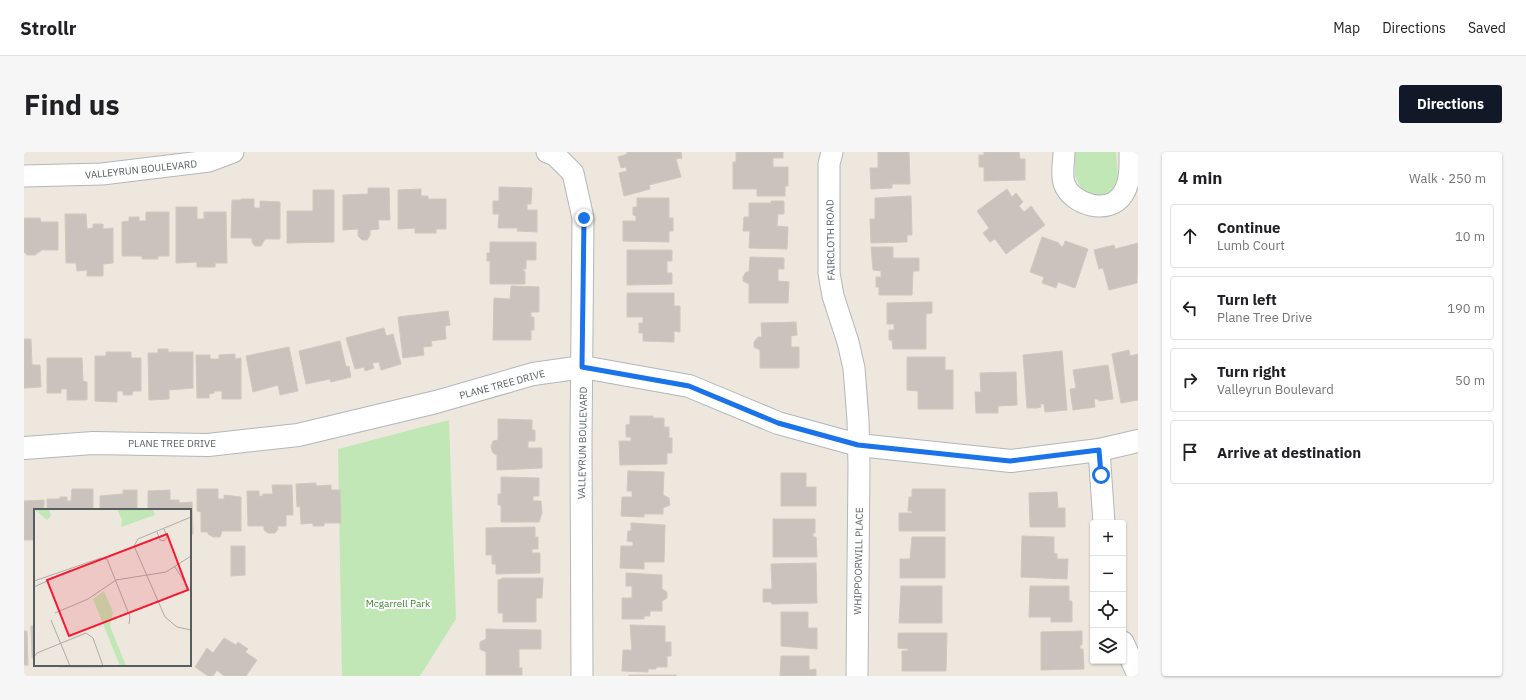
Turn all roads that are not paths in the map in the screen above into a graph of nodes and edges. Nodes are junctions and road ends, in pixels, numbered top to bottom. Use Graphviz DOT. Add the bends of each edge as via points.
graph roads {
  1 [pos="233,152"];
  2 [pos="547,152"];
  3 [pos="832,152"];
  4 [pos="1064,152"];
  5 [pos="1130,152"];
  6 [pos="24,176"];
  7 [pos="582,367"];
  8 [pos="1138,441"];
  9 [pos="858,445"];
  10 [pos="24,448"];
  11 [pos="1099,450"];
  12 [pos="1104,520"];
  13 [pos="1126,649"];
  14 [pos="1138,675"];
  15 [pos="582,676"];
  16 [pos="857,676"];
  1 -- 6 [label="street, VALLEYRUN BOULEVARD" via="209,161 109,174"];
  2 -- 7 [label="street, VALLEYRUN BOULEVARD" via="555,155 573,173 584,218"];
  3 -- 9 [label="street, FAIRCLOTH ROAD" via="829,164 829,273 832,296 854,368"];
  4 -- 5 [label="street" via="1064,182 1072,197 1091,206 1110,204 1123,194 1130,177"];
  7 -- 9 [label="street, PLANE TREE DRIVE" via="689,386 778,423"];
  7 -- 10 [label="street, PLANE TREE DRIVE" via="533,374 429,404 298,435 208,445 93,443"];
  7 -- 15 [label="street, VALLEYRUN BOULEVARD"];
  8 -- 11 [label="street, PLANE TREE DRIVE"];
  9 -- 11 [label="street, PLANE TREE DRIVE" via="1010,461"];
  9 -- 16 [label="street, WHIPPOORWILL PLACE"];
  11 -- 12 [label="street"];
  13 -- 14 [label="street"];
}
